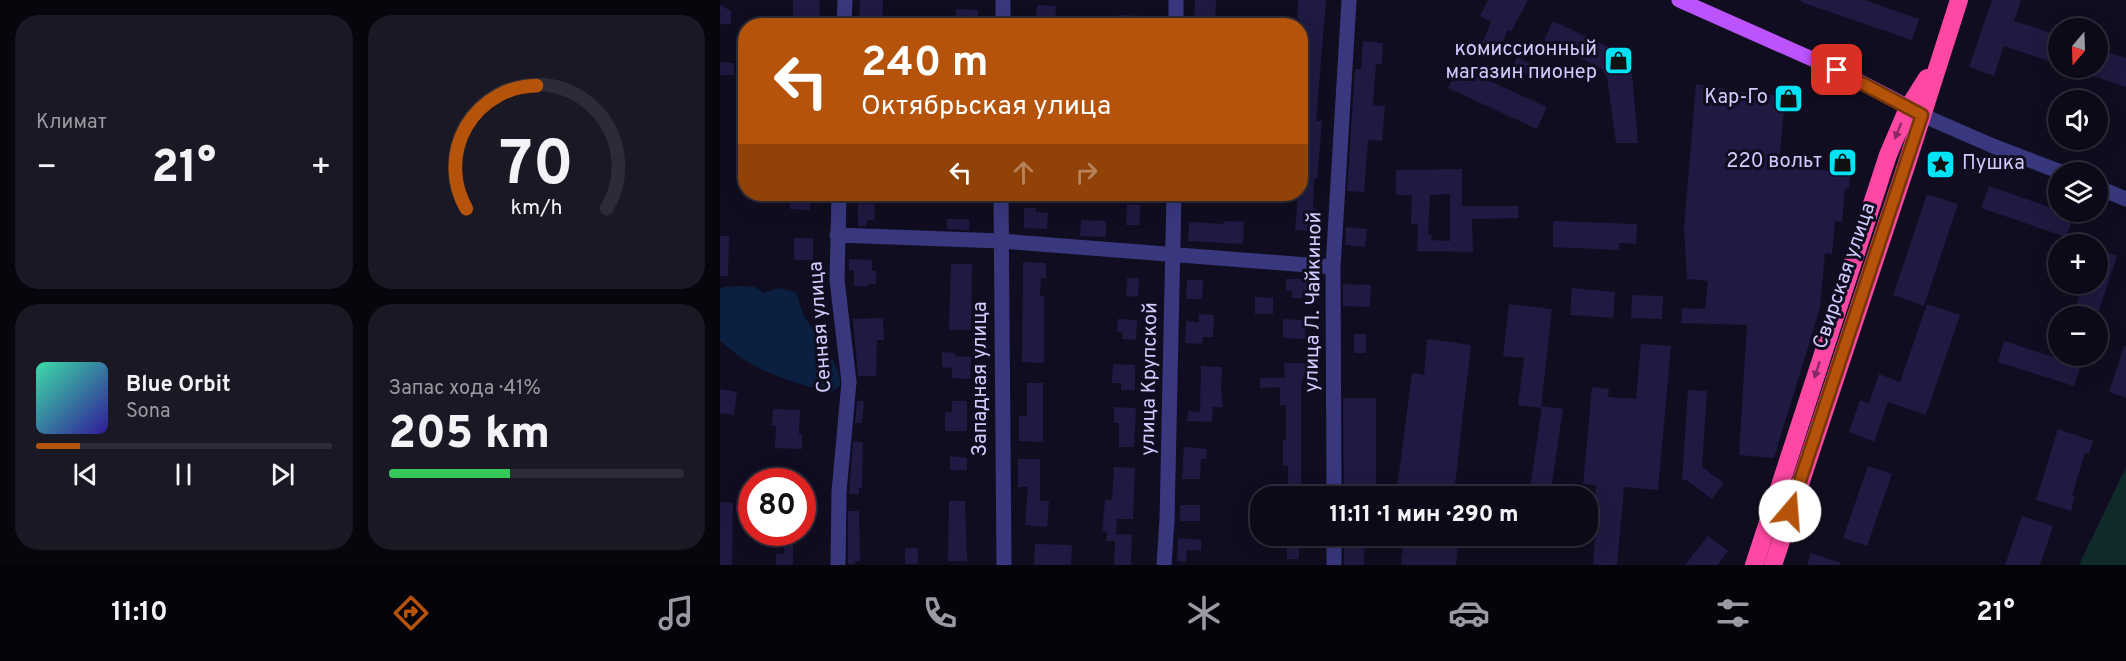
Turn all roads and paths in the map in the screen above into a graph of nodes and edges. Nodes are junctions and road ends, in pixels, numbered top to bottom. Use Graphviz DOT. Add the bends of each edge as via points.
graph roads {
  1 [pos="845,0"];
  2 [pos="1004,0"];
  3 [pos="1176,0"];
  4 [pos="1349,0"];
  5 [pos="1679,0"];
  6 [pos="1959,0"];
  7 [pos="844,18"];
  8 [pos="1003,18"];
  9 [pos="1176,18"];
  10 [pos="1915,111"];
  11 [pos="2048,167"];
  12 [pos="2108,192"];
  13 [pos="2126,199"];
  14 [pos="839,201"];
  15 [pos="1001,201"];
  16 [pos="1174,201"];
  17 [pos="837,235"];
  18 [pos="1001,241"];
  19 [pos="1174,254"];
  20 [pos="1333,267"];
  21 [pos="1334,486"];
  22 [pos="1334,546"];
  23 [pos="838,565"];
  24 [pos="1004,565"];
  25 [pos="1164,565"];
  26 [pos="1334,565"];
  27 [pos="1754,565"];
  28 [pos="1773,565"];
  1 -- 7 [label="street"];
  2 -- 8 [label="street"];
  3 -- 9 [label="street"];
  4 -- 20 [label="street, улица Л. Чайкиной"];
  5 -- 10 [label="main road" via="1845,74"];
  6 -- 10 [label="highway, Свирская улица"];
  10 -- 11 [label="street"];
  10 -- 27 [label="highway, Свирская улица, one-way" via="1888,155"];
  10 -- 28 [label="highway, Свирская улица"];
  12 -- 13 [label="street"];
  14 -- 17 [label="street, Сенная улица"];
  15 -- 18 [label="street, Западная улица"];
  16 -- 19 [label="street, улица Крупской"];
  17 -- 18 [label="street"];
  17 -- 23 [label="street, Сенная улица" via="837,280 849,382 839,492"];
  18 -- 19 [label="street"];
  18 -- 24 [label="street, Западная улица"];
  19 -- 20 [label="street"];
  19 -- 25 [label="street, улица Крупской"];
  20 -- 21 [label="street, улица Л. Чайкиной"];
  22 -- 26 [label="street"];
}
